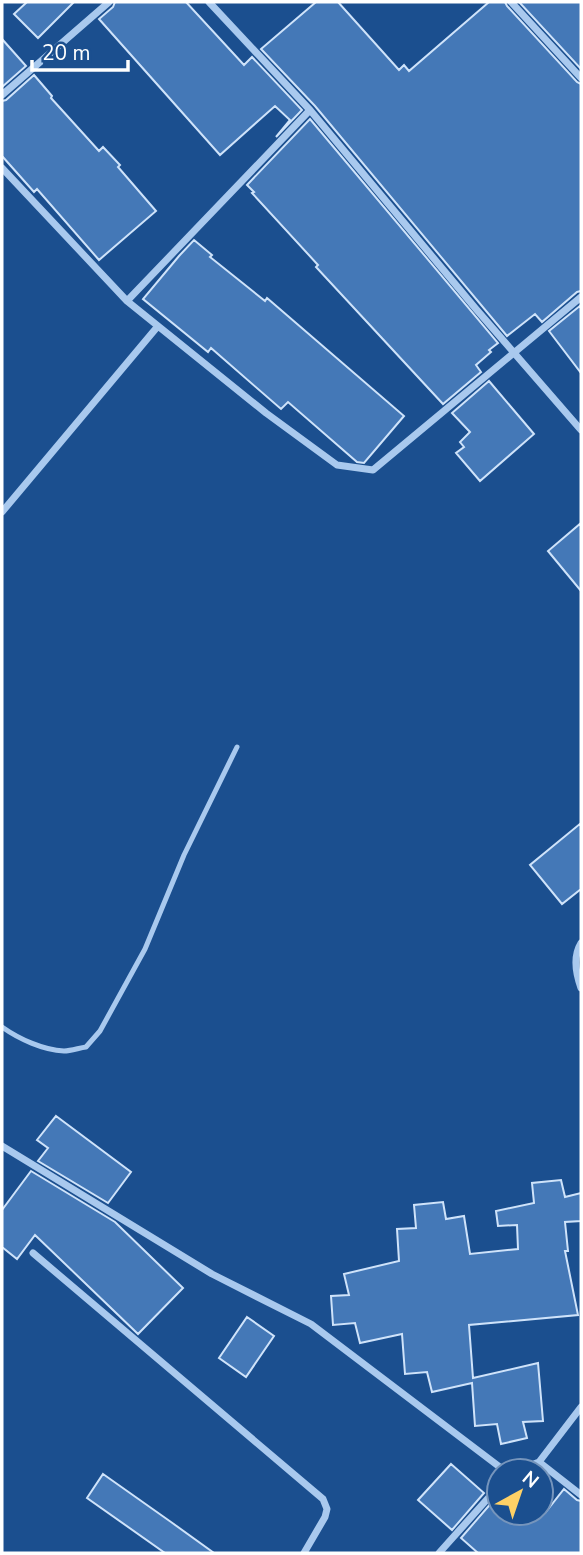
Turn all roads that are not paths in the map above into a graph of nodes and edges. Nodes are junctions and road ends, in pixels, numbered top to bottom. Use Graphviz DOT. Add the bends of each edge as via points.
graph roads {
  1 [pos="109,2"];
  2 [pos="209,2"];
  3 [pos="511,2"];
  4 [pos="581,78"];
  5 [pos="2,95"];
  6 [pos="310,110"];
  7 [pos="2,168"];
  8 [pos="581,297"];
  9 [pos="127,301"];
  10 [pos="158,326"];
  11 [pos="514,353"];
  12 [pos="581,430"];
  13 [pos="2,512"];
  14 [pos="237,747"];
  15 [pos="581,943"];
  16 [pos="581,988"];
  17 [pos="2,1027"];
  18 [pos="2,1146"];
  19 [pos="33,1253"];
  20 [pos="581,1407"];
  21 [pos="487,1457"];
  22 [pos="544,1457"];
  23 [pos="555,1474"];
  24 [pos="581,1494"];
  25 [pos="485,1502"];
  26 [pos="304,1553"];
  27 [pos="439,1553"];
  1 -- 5 [label="street"];
  2 -- 6 [label="street"];
  3 -- 4 [label="street"];
  6 -- 9 [label="street"];
  6 -- 11 [label="street"];
  7 -- 9 [label="street"];
  8 -- 11 [label="street"];
  9 -- 10 [label="street"];
  10 -- 11 [label="street" via="337,465 373,470"];
  10 -- 13 [label="street"];
  11 -- 12 [label="street"];
  14 -- 17 [label="lane" via="145,949 100,1031 86,1047 65,1051 38,1046"];
  15 -- 16 [label="street" via="576,973"];
  18 -- 21 [label="street" via="212,1274 311,1324"];
  19 -- 26 [label="street" via="323,1499 325,1517"];
  20 -- 22 [label="street"];
  23 -- 24 [label="street"];
  25 -- 27 [label="street"];
}
